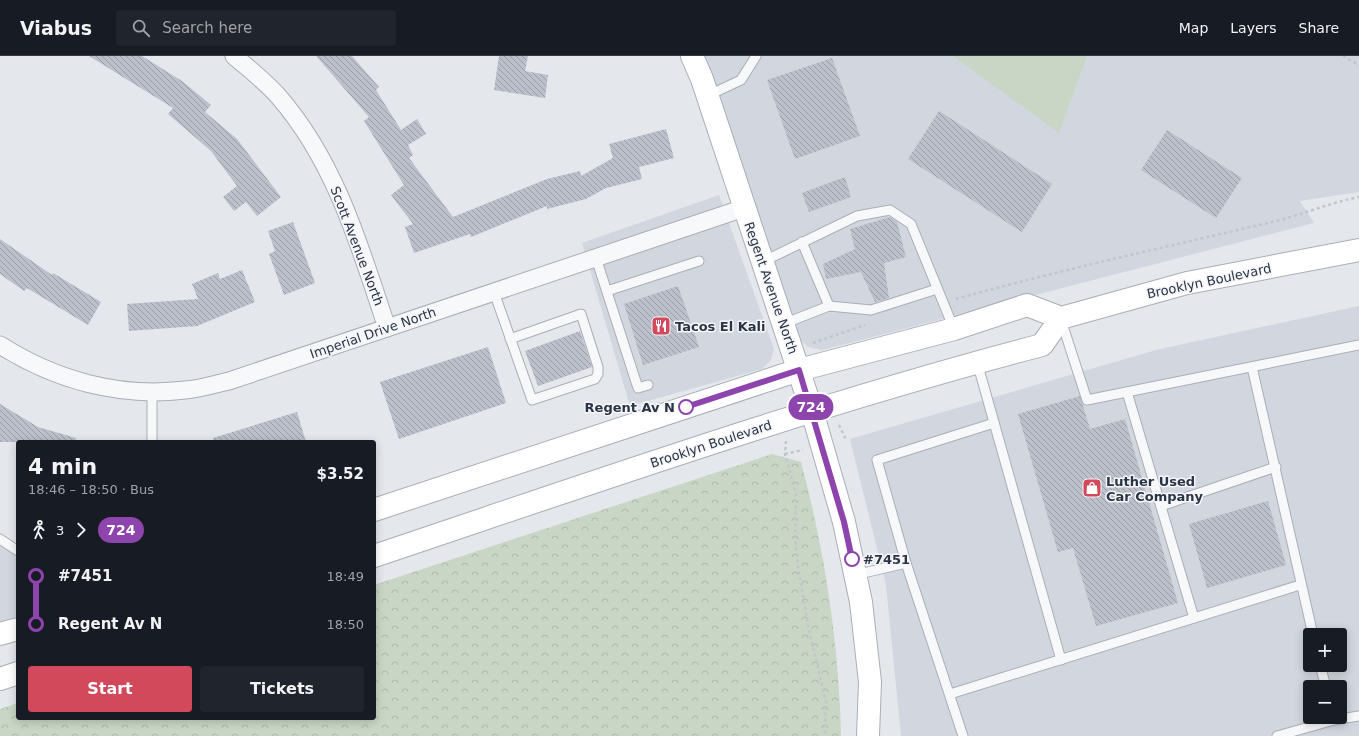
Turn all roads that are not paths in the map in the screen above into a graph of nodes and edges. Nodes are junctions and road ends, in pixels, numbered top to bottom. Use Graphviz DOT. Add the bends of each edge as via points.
graph roads {
  1 [pos="234,56"];
  2 [pos="692,56"];
  3 [pos="756,56"];
  4 [pos="708,96"];
  5 [pos="744,208"];
  6 [pos="802,242"];
  7 [pos="1359,250"];
  8 [pos="596,258"];
  9 [pos="699,262"];
  10 [pos="762,262"];
  11 [pos="937,288"];
  12 [pos="607,291"];
  13 [pos="494,292"];
  14 [pos="829,306"];
  15 [pos="1061,318"];
  16 [pos="783,324"];
  17 [pos="387,328"];
  18 [pos="954,329"];
  19 [pos="510,339"];
  20 [pos="0,345"];
  21 [pos="1359,345"];
  22 [pos="977,362"];
  23 [pos="1252,367"];
  24 [pos="799,370"];
  25 [pos="648,385"];
  26 [pos="152,392"];
  27 [pos="1127,392"];
  28 [pos="812,410"];
  29 [pos="994,423"];
  30 [pos="152,440"];
  31 [pos="1276,467"];
  32 [pos="1161,506"];
  33 [pos="376,509"];
  34 [pos="0,539"];
  35 [pos="16,550"];
  36 [pos="376,555"];
  37 [pos="906,563"];
  38 [pos="855,575"];
  39 [pos="1300,585"];
  40 [pos="1194,618"];
  41 [pos="1311,628"];
  42 [pos="16,629"];
  43 [pos="0,634"];
  44 [pos="1061,660"];
  45 [pos="16,674"];
  46 [pos="0,679"];
  47 [pos="950,694"];
  48 [pos="1359,716"];
  49 [pos="1347,717"];
  50 [pos="1317,724"];
  51 [pos="868,736"];
  52 [pos="963,736"];
  53 [pos="1277,736"];
  1 -- 17 [label="street, Scott Avenue North" via="278,96 318,153 346,208"];
  2 -- 4 [label="main road, Regent Avenue North"];
  3 -- 4 [label="lane" via="741,80"];
  4 -- 5 [label="main road, Regent Avenue North"];
  5 -- 8 [label="street, Imperial Drive North"];
  5 -- 10 [label="main road, Regent Avenue North"];
  6 -- 10 [label="lane"];
  6 -- 11 [label="lane" via="857,216 890,210 911,224"];
  6 -- 14 [label="lane"];
  7 -- 15 [label="main road, Brooklyn Boulevard" via="1187,283"];
  8 -- 12 [label="lane"];
  8 -- 13 [label="street, Imperial Drive North"];
  9 -- 12 [label="lane"];
  10 -- 16 [label="main road, Regent Avenue North"];
  11 -- 14 [label="lane" via="871,310"];
  11 -- 18 [label="lane"];
  12 -- 25 [label="lane" via="638,388"];
  13 -- 17 [label="street, Imperial Drive North"];
  13 -- 19 [label="lane"];
  14 -- 16 [label="lane"];
  15 -- 18 [label="main road" via="1027,305"];
  15 -- 22 [label="main road, Brooklyn Boulevard" via="1042,345"];
  15 -- 27 [label="lane" via="1087,400"];
  16 -- 24 [label="main road, Regent Avenue North"];
  17 -- 26 [label="street, Imperial Drive North" via="229,381 185,390"];
  18 -- 24 [label="main road"];
  19 -- 19 [label="lane" via="532,400 595,379 598,374 581,314"];
  20 -- 26 [label="street, Imperial Drive North" via="56,375 99,387"];
  21 -- 23 [label="lane"];
  22 -- 28 [label="main road, Brooklyn Boulevard"];
  22 -- 29 [label="lane"];
  23 -- 27 [label="lane"];
  23 -- 31 [label="lane"];
  24 -- 28 [label="main road, Regent Avenue North"];
  24 -- 33 [label="main road"];
  26 -- 30 [label="lane"];
  27 -- 32 [label="lane"];
  28 -- 36 [label="main road, Brooklyn Boulevard"];
  28 -- 38 [label="main road, Regent Avenue North" via="844,522"];
  29 -- 37 [label="lane" via="877,460"];
  29 -- 44 [label="lane"];
  31 -- 32 [label="lane"];
  31 -- 39 [label="lane"];
  32 -- 40 [label="lane"];
  34 -- 35 [label="lane"];
  37 -- 38 [label="lane"];
  37 -- 47 [label="lane"];
  38 -- 51 [label="main road, Regent Avenue North" via="861,602 870,682"];
  39 -- 40 [label="lane"];
  39 -- 41 [label="lane"];
  40 -- 44 [label="lane"];
  42 -- 43 [label="main road"];
  44 -- 47 [label="lane"];
  45 -- 46 [label="main road"];
  47 -- 52 [label="lane"];
  48 -- 49 [label="lane"];
  50 -- 53 [label="lane"];
}
